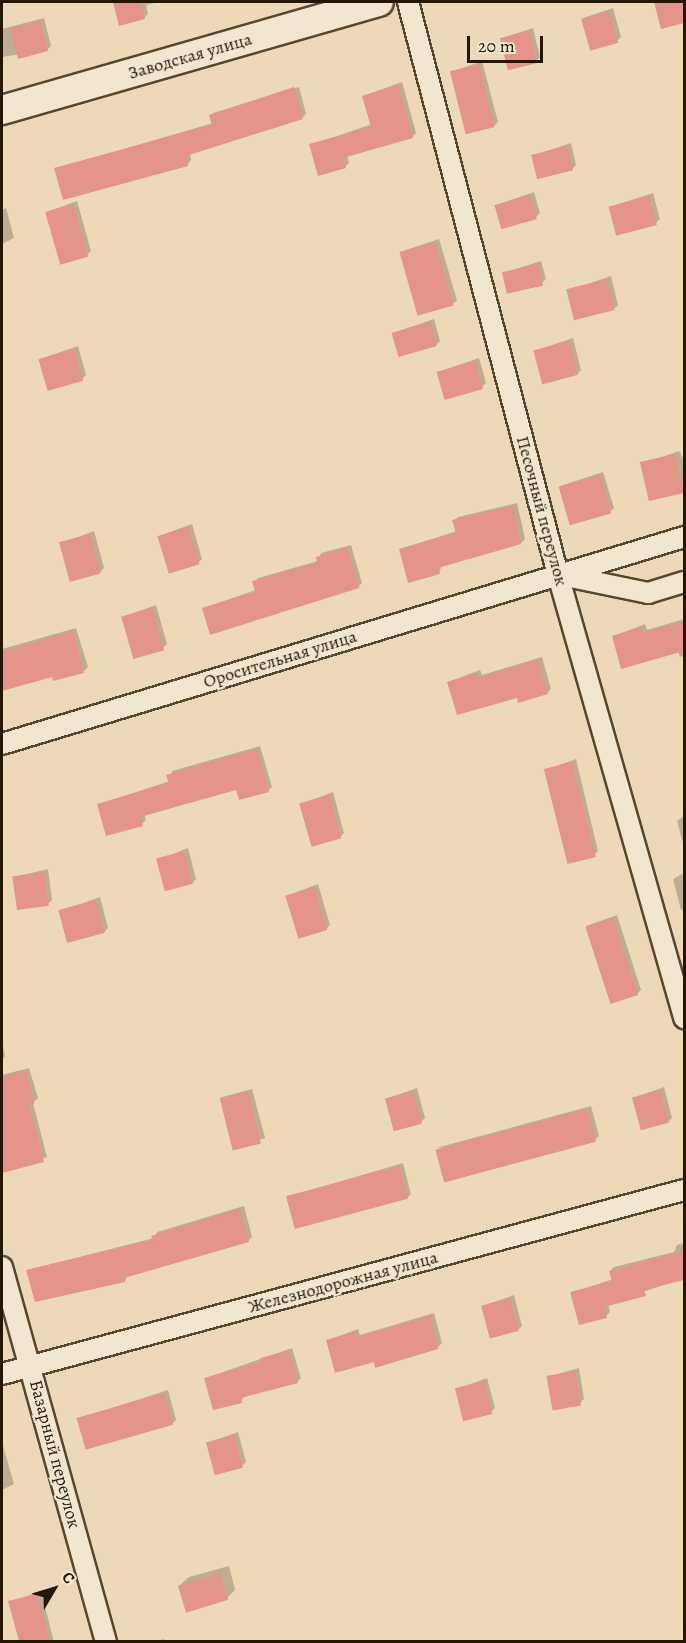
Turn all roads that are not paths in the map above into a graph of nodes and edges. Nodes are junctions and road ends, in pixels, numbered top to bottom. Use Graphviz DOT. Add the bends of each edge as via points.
graph roads {
  1 [pos="379,2"];
  2 [pos="408,2"];
  3 [pos="2,110"];
  4 [pos="684,537"];
  5 [pos="558,575"];
  6 [pos="684,582"];
  7 [pos="2,744"];
  8 [pos="684,1018"];
  9 [pos="684,1190"];
  10 [pos="2,1267"];
  11 [pos="31,1366"];
  12 [pos="2,1374"];
  13 [pos="106,1641"];
  1 -- 3 [label="main road, Заводская улица"];
  2 -- 5 [label="street, Песочный переулок"];
  4 -- 5 [label="street, Оросительная улица"];
  5 -- 6 [label="street, Оросительная улица" via="648,593"];
  5 -- 7 [label="street, Оросительная улица"];
  5 -- 8 [label="street, Песочный переулок"];
  9 -- 11 [label="street, Железнодорожная улица"];
  10 -- 11 [label="street, Базарный переулок"];
  11 -- 12 [label="street, Железнодорожная улица"];
  11 -- 13 [label="street, Базарный переулок"];
}
